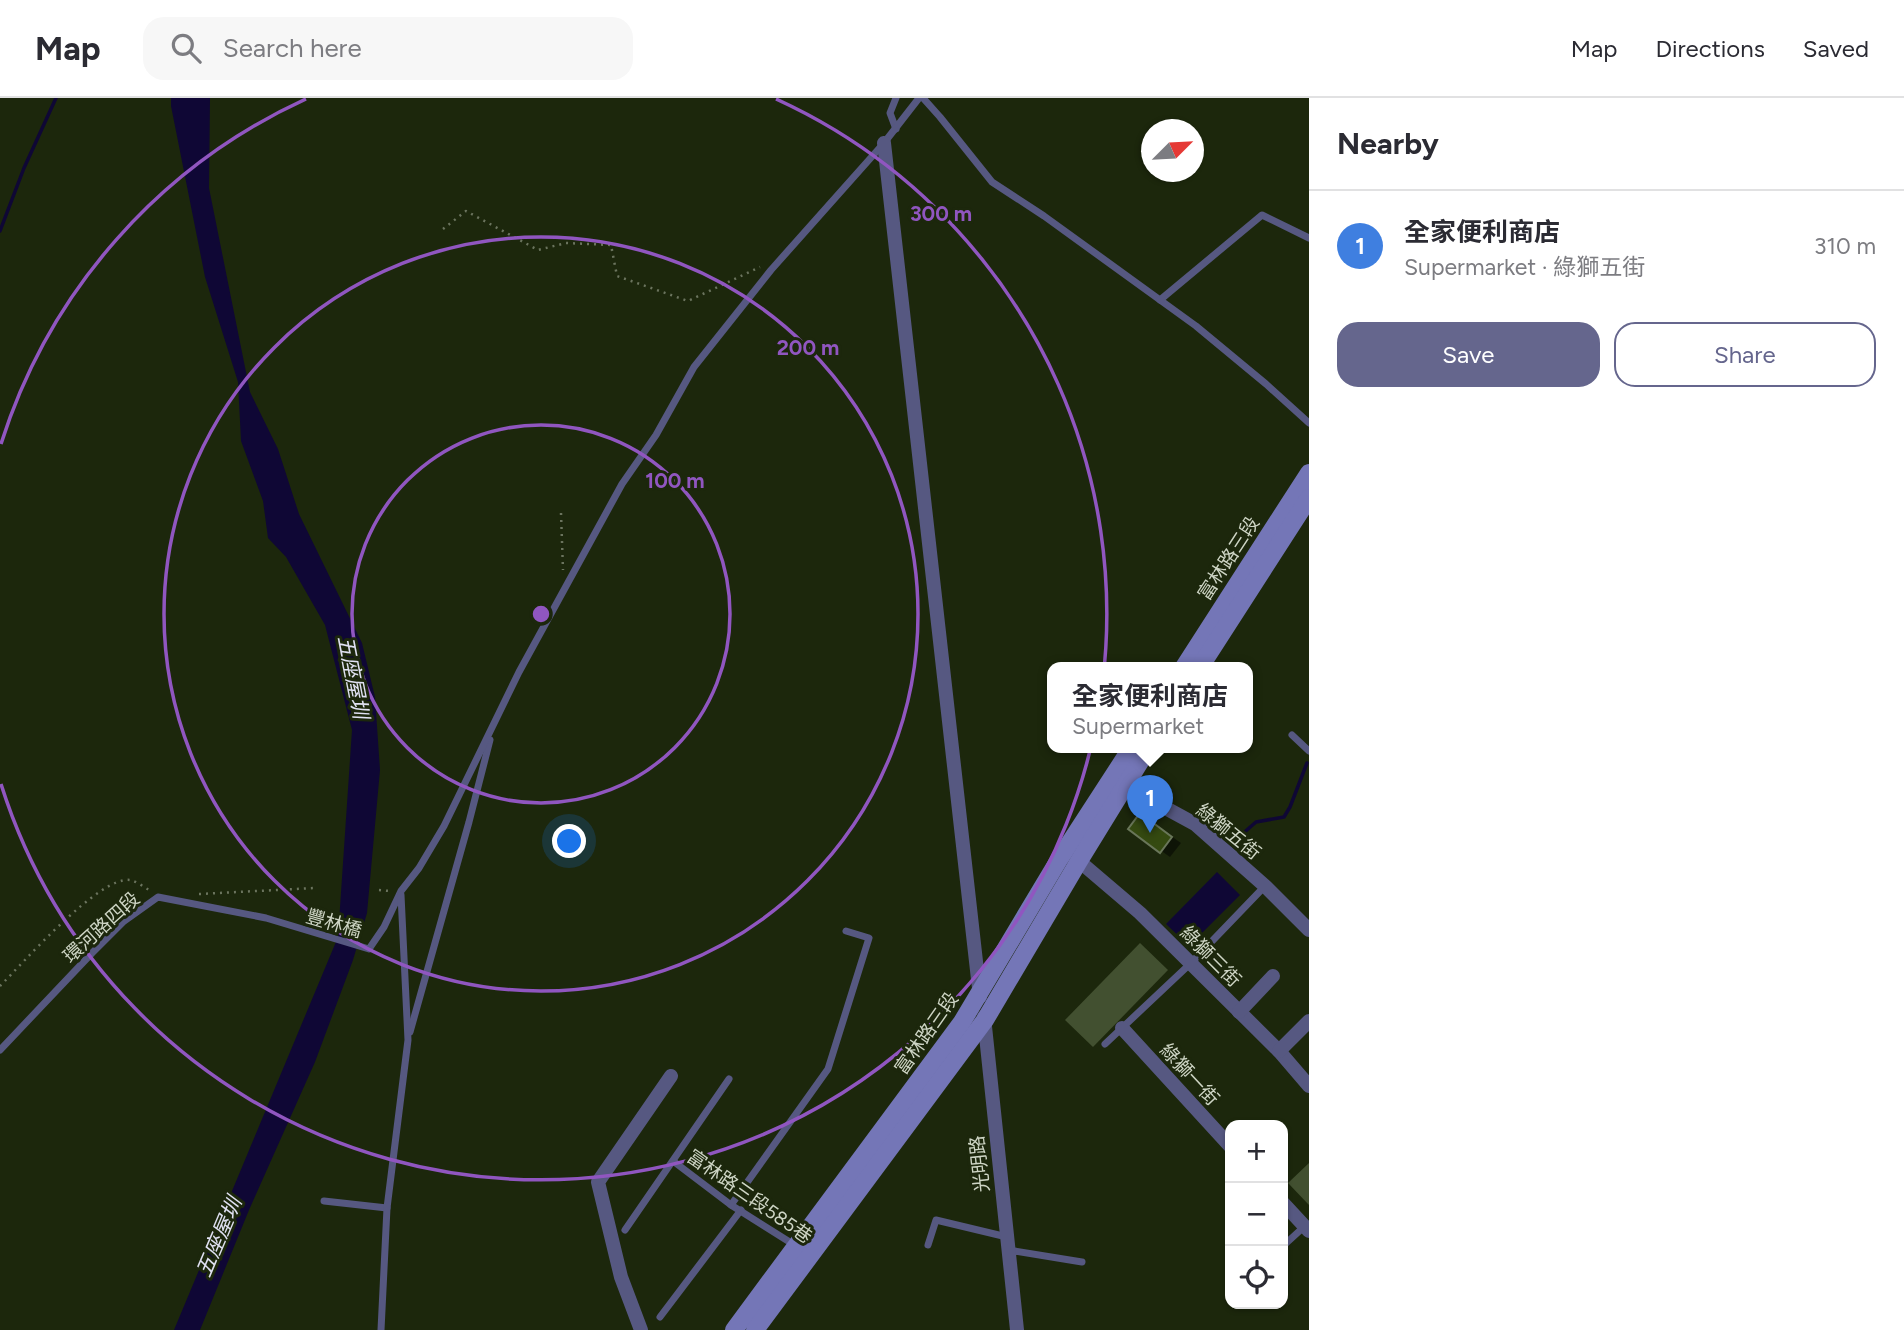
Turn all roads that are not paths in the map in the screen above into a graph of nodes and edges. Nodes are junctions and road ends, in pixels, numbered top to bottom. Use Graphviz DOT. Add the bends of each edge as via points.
graph roads {
  1 [pos="896,98"];
  2 [pos="921,98"];
  3 [pos="896,129"];
  4 [pos="884,143"];
  5 [pos="1309,238"];
  6 [pos="1160,300"];
  7 [pos="1309,423"];
  8 [pos="1309,473"];
  9 [pos="1309,498"];
  10 [pos="1187,662"];
  11 [pos="1203,662"];
  12 [pos="493,726"];
  13 [pos="1292,735"];
  14 [pos="1309,751"];
  15 [pos="1130,753"];
  16 [pos="1144,753"];
  17 [pos="1118,782"];
  18 [pos="1079,861"];
  19 [pos="1265,886"];
  20 [pos="401,891"];
  21 [pos="291,927"];
  22 [pos="1309,930"];
  23 [pos="846,931"];
  24 [pos="1191,963"];
  25 [pos="1273,976"];
  26 [pos="979,993"];
  27 [pos="1239,1012"];
  28 [pos="985,1020"];
  29 [pos="1309,1021"];
  30 [pos="1122,1028"];
  31 [pos="408,1040"];
  32 [pos="1105,1044"];
  33 [pos="0,1050"];
  34 [pos="1279,1051"];
  35 [pos="671,1076"];
  36 [pos="729,1079"];
  37 [pos="1309,1086"];
  38 [pos="1225,1141"];
  39 [pos="673,1161"];
  40 [pos="324,1201"];
  41 [pos="731,1205"];
  42 [pos="387,1208"];
  43 [pos="1288,1208"];
  44 [pos="741,1210"];
  45 [pos="1308,1227"];
  46 [pos="625,1230"];
  47 [pos="1288,1242"];
  48 [pos="1007,1243"];
  49 [pos="928,1245"];
  50 [pos="803,1252"];
  51 [pos="1082,1262"];
  52 [pos="660,1317"];
  53 [pos="381,1330"];
  54 [pos="641,1330"];
  55 [pos="734,1330"];
  56 [pos="755,1330"];
  57 [pos="1017,1330"];
  1 -- 3 [label="lane" via="890,113"];
  2 -- 3 [label="lane"];
  2 -- 6 [label="lane" via="992,182"];
  3 -- 4 [label="lane"];
  4 -- 12 [label="lane" via="771,270 694,368 622,484"];
  4 -- 26 [label="street, 光明路"];
  5 -- 6 [label="lane" via="1262,215"];
  6 -- 7 [label="lane"];
  8 -- 10 [label="main road, 富林路三段"];
  9 -- 11 [label="main road, 富林路三段"];
  12 -- 20 [label="lane" via="444,826"];
  12 -- 31 [label="lane"];
  13 -- 14 [label="lane"];
  15 -- 17 [label="main road, 富林路三段"];
  16 -- 17 [label="main road, 富林路三段"];
  17 -- 18 [label="main road, 富林路三段"];
  17 -- 19 [label="street, 綠獅五街" via="1195,824"];
  17 -- 26 [label="main road, 富林路三段" via="1060,858"];
  18 -- 24 [label="street, 綠獅三街"];
  18 -- 28 [label="main road, 富林路三段"];
  19 -- 22 [label="street, 綠獅五街"];
  19 -- 24 [label="lane"];
  20 -- 21 [label="lane, 豐林橋" via="369,949"];
  20 -- 31 [label="lane"];
  21 -- 33 [label="lane, 環河路四段" via="158,897 123,922"];
  23 -- 41 [label="lane" via="869,938 828,1069"];
  24 -- 27 [label="street, 綠獅三街"];
  24 -- 30 [label="lane"];
  25 -- 27 [label="street"];
  26 -- 28 [label="street, 光明路"];
  26 -- 50 [label="main road, 富林路三段"];
  27 -- 34 [label="street, 綠獅三街"];
  28 -- 48 [label="street, 光明路"];
  28 -- 50 [label="main road, 富林路三段"];
  29 -- 34 [label="street"];
  30 -- 32 [label="lane"];
  30 -- 38 [label="street, 綠獅一街"];
  31 -- 42 [label="lane"];
  34 -- 37 [label="street, 綠獅三街"];
  35 -- 54 [label="street" via="597,1182 621,1277"];
  36 -- 39 [label="lane"];
  39 -- 41 [label="lane, 富林路三段585巷"];
  39 -- 46 [label="lane"];
  40 -- 42 [label="lane"];
  41 -- 44 [label="lane, 富林路三段585巷"];
  42 -- 53 [label="lane"];
  43 -- 45 [label="street"];
  44 -- 50 [label="lane, 富林路三段585巷"];
  44 -- 52 [label="lane"];
  45 -- 47 [label="lane"];
  48 -- 49 [label="lane" via="936,1220"];
  48 -- 51 [label="lane"];
  48 -- 57 [label="street, 光明路"];
  50 -- 55 [label="main road, 富林路三段"];
  50 -- 56 [label="main road, 富林路三段"];
}
